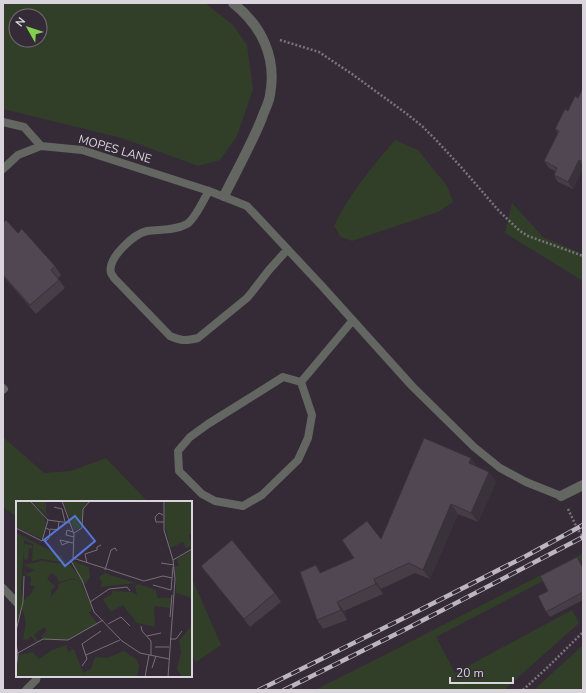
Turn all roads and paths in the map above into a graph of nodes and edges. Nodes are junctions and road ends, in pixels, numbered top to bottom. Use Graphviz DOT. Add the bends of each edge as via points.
graph roads {
  1 [pos="233,3"];
  2 [pos="261,35"];
  3 [pos="3,122"];
  4 [pos="41,146"];
  5 [pos="3,169"];
  6 [pos="209,191"];
  7 [pos="224,196"];
  8 [pos="287,250"];
  9 [pos="583,256"];
  10 [pos="353,320"];
  11 [pos="301,382"];
  12 [pos="583,485"];
  13 [pos="561,496"];
  14 [pos="568,509"];
  15 [pos="583,537"];
  16 [pos="3,588"];
  17 [pos="16,602"];
  18 [pos="583,632"];
  19 [pos="37,677"];
  20 [pos="26,690"];
  21 [pos="523,690"];
  1 -- 2 [label="street" via="250,19"];
  2 -- 7 [label="street" via="272,71 270,96 254,137"];
  2 -- 9 [label="path" via="319,52 352,74 422,126 520,231"];
  3 -- 4 [label="lane" via="24,127"];
  4 -- 5 [label="lane, MOPES LANE" via="18,155"];
  4 -- 6 [label="lane, MOPES LANE" via="82,150"];
  6 -- 7 [label="lane, MOPES LANE"];
  6 -- 8 [label="lane" via="195,215 187,223 138,235 121,249 112,264 111,272 114,278 170,336 179,340 198,338 247,298"];
  7 -- 8 [label="lane, MOPES LANE" via="247,206"];
  8 -- 10 [label="lane, MOPES LANE"];
  10 -- 11 [label="lane"];
  10 -- 13 [label="lane, MOPES LANE" via="412,386 474,447 500,468"];
  11 -- 11 [label="lane" via="282,376 190,437 178,451 179,471 202,494 215,500 243,506 262,495 298,460 308,438 312,415"];
  12 -- 13 [label="street"];
  14 -- 15 [label="path"];
  16 -- 17 [label="lane"];
  18 -- 21 [label="path"];
  19 -- 20 [label="lane"];
}
